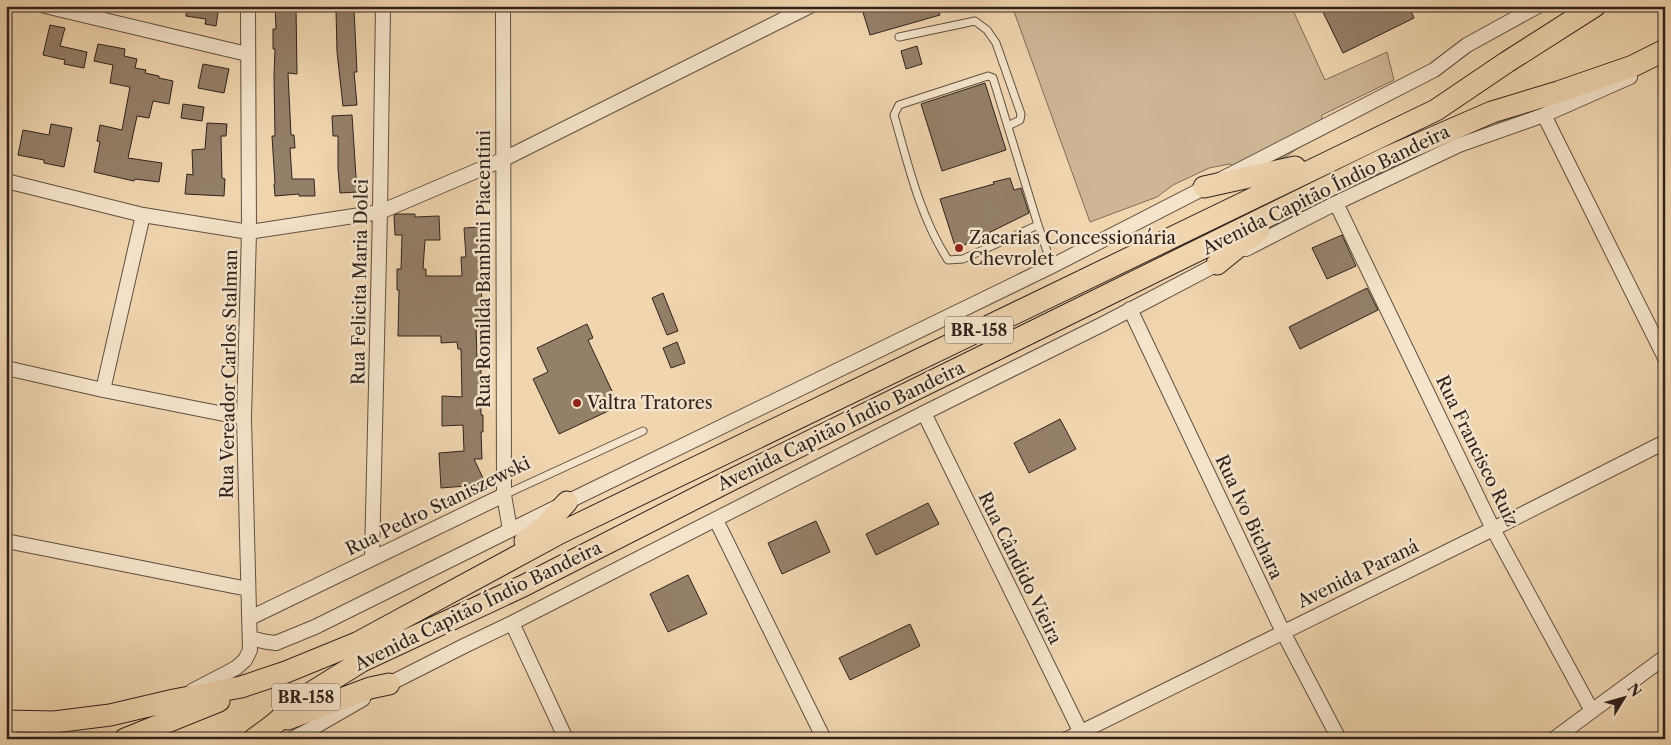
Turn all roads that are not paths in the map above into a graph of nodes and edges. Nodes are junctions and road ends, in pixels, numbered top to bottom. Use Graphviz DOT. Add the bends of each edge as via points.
graph roads {
  1 [pos="45,6"];
  2 [pos="248,6"];
  3 [pos="383,6"];
  4 [pos="503,6"];
  5 [pos="810,6"];
  6 [pos="1538,6"];
  7 [pos="1595,6"];
  8 [pos="899,37"];
  9 [pos="1665,50"];
  10 [pos="247,54"];
  11 [pos="1665,62"];
  12 [pos="1544,115"];
  13 [pos="1008,126"];
  14 [pos="1337,157"];
  15 [pos="502,160"];
  16 [pos="6,181"];
  17 [pos="1204,187"];
  18 [pos="1336,203"];
  19 [pos="1292,204"];
  20 [pos="380,212"];
  21 [pos="143,215"];
  22 [pos="1038,225"];
  23 [pos="249,232"];
  24 [pos="1216,264"];
  25 [pos="1052,266"];
  26 [pos="1130,309"];
  27 [pos="1665,358"];
  28 [pos="6,368"];
  29 [pos="103,390"];
  30 [pos="924,413"];
  31 [pos="244,418"];
  32 [pos="642,431"];
  33 [pos="1665,442"];
  34 [pos="504,495"];
  35 [pos="567,502"];
  36 [pos="716,520"];
  37 [pos="1493,529"];
  38 [pos="510,530"];
  39 [pos="6,541"];
  40 [pos="372,558"];
  41 [pos="462,586"];
  42 [pos="248,589"];
  43 [pos="250,618"];
  44 [pos="512,623"];
  45 [pos="1283,632"];
  46 [pos="250,638"];
  47 [pos="360,652"];
  48 [pos="1665,657"];
  49 [pos="389,684"];
  50 [pos="240,687"];
  51 [pos="174,700"];
  52 [pos="1592,711"];
  53 [pos="6,721"];
  54 [pos="274,724"];
  55 [pos="313,734"];
  56 [pos="1082,736"];
  57 [pos="138,737"];
  58 [pos="254,739"];
  59 [pos="292,739"];
  60 [pos="566,739"];
  61 [pos="824,739"];
  62 [pos="1067,739"];
  63 [pos="1339,739"];
  64 [pos="1554,739"];
  1 -- 10 [label="street"];
  2 -- 10 [label="street, Rua Vereador Carlos Stalman"];
  3 -- 20 [label="street, Rua Felicita Maria Dolci"];
  4 -- 15 [label="street, Rua Romilda Bambini Piacentini"];
  5 -- 15 [label="street"];
  6 -- 17 [label="street" via="1467,45 1434,70"];
  7 -- 14 [label="main road, Avenida Capitão Índio Bandeira / BR-158" via="1436,110"];
  8 -- 13 [label="lane" via="974,21 987,30 996,43 1021,114 1020,120"];
  9 -- 19 [label="main road, Avenida Capitão Índio Bandeira" via="1633,66 1492,112 1386,158"];
  10 -- 23 [label="street, Rua Vereador Carlos Stalman"];
  11 -- 12 [label="street"];
  12 -- 18 [label="street" via="1459,145"];
  12 -- 27 [label="street"];
  13 -- 22 [label="lane"];
  13 -- 22 [label="lane" via="994,78 988,76 899,105 894,115 917,192 939,247 948,260 963,259"];
  14 -- 17 [label="main road"];
  14 -- 41 [label="main road, Avenida Capitão Índio Bandeira / BR-158" via="569,529"];
  15 -- 20 [label="street"];
  15 -- 34 [label="street, Rua Romilda Bambini Piacentini"];
  16 -- 21 [label="street"];
  17 -- 25 [label="street"];
  18 -- 24 [label="street"];
  18 -- 37 [label="street, Rua Francisco Ruiz"];
  19 -- 24 [label="main road"];
  19 -- 47 [label="main road, Avenida Capitão Índio Bandeira" via="523,586"];
  20 -- 23 [label="street"];
  20 -- 40 [label="street, Rua Felicita Maria Dolci"];
  21 -- 23 [label="street"];
  21 -- 29 [label="street"];
  22 -- 25 [label="lane"];
  23 -- 31 [label="street, Rua Vereador Carlos Stalman"];
  24 -- 26 [label="street"];
  25 -- 35 [label="street"];
  26 -- 30 [label="street"];
  26 -- 45 [label="street, Rua Ivo Bichara"];
  28 -- 29 [label="street"];
  29 -- 31 [label="street"];
  30 -- 36 [label="street"];
  30 -- 56 [label="street, Rua Cândido Vieira"];
  31 -- 42 [label="street, Rua Vereador Carlos Stalman"];
  32 -- 34 [label="lane, Rua Pedro Staniszewski"];
  33 -- 37 [label="street, Avenida Paraná"];
  34 -- 38 [label="street, Rua Romilda Bambini Piacentini"];
  34 -- 40 [label="street, Rua Pedro Staniszewski"];
  35 -- 38 [label="street"];
  35 -- 41 [label="main road" via="544,527"];
  36 -- 44 [label="street"];
  36 -- 61 [label="street"];
  37 -- 45 [label="street, Avenida Paraná"];
  37 -- 52 [label="street, Rua Francisco Ruiz"];
  38 -- 46 [label="street" via="296,635 276,643"];
  39 -- 42 [label="street"];
  40 -- 43 [label="street, Rua Pedro Staniszewski"];
  41 -- 47 [label="main road, Avenida Capitão Índio Bandeira / BR-158"];
  42 -- 43 [label="street, Rua Vereador Carlos Stalman"];
  43 -- 46 [label="street, Rua Vereador Carlos Stalman"];
  44 -- 49 [label="street"];
  44 -- 60 [label="street"];
  45 -- 56 [label="street, Avenida Paraná"];
  45 -- 63 [label="street, Rua Ivo Bichara"];
  46 -- 51 [label="street, Rua Vereador Carlos Stalman" via="250,650 236,668"];
  47 -- 50 [label="main road, BR-158"];
  47 -- 54 [label="main road, Avenida Capitão Índio Bandeira / BR-158"];
  48 -- 52 [label="street"];
  49 -- 54 [label="main road"];
  49 -- 55 [label="street"];
  50 -- 51 [label="main road"];
  50 -- 57 [label="main road" via="227,698"];
  51 -- 53 [label="main road" via="110,715 54,722"];
  52 -- 64 [label="street"];
  54 -- 58 [label="main road, Avenida Capitão Índio Bandeira / BR-158"];
  55 -- 59 [label="street"];
  56 -- 62 [label="street, Avenida Paraná"];
}
